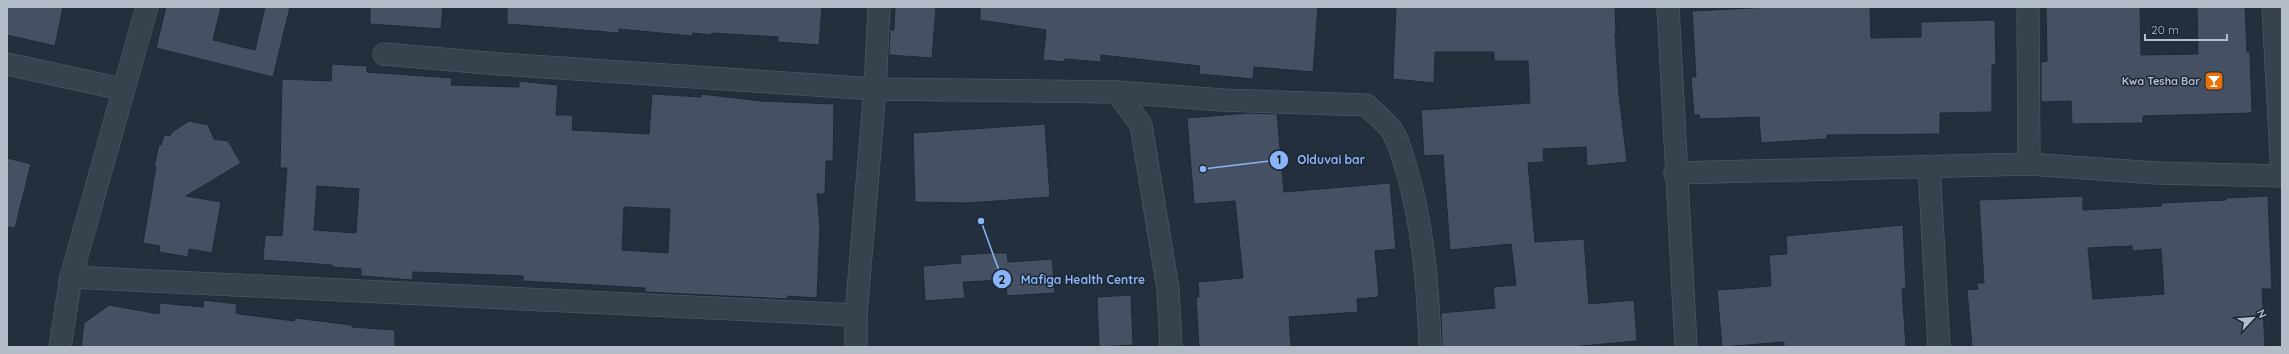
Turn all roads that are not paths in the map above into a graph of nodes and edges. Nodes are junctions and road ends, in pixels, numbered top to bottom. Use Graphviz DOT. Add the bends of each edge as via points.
graph roads {
  1 [pos="147,7"];
  2 [pos="879,7"];
  3 [pos="1668,7"];
  4 [pos="2028,7"];
  5 [pos="2273,7"];
  6 [pos="384,54"];
  7 [pos="7,64"];
  8 [pos="122,89"];
  9 [pos="875,89"];
  10 [pos="1117,92"];
  11 [pos="2029,164"];
  12 [pos="1929,166"];
  13 [pos="1675,174"];
  14 [pos="2282,176"];
  15 [pos="71,277"];
  16 [pos="856,315"];
  17 [pos="60,347"];
  18 [pos="856,347"];
  19 [pos="1171,347"];
  20 [pos="1430,347"];
  21 [pos="1686,347"];
  22 [pos="1939,347"];
  1 -- 8 [label="street"];
  2 -- 9 [label="street"];
  3 -- 13 [label="street"];
  4 -- 11 [label="street"];
  5 -- 14 [label="street"];
  6 -- 9 [label="street"];
  7 -- 8 [label="street"];
  8 -- 15 [label="street"];
  9 -- 10 [label="street"];
  9 -- 16 [label="street"];
  10 -- 19 [label="street" via="1141,125 1168,289"];
  10 -- 20 [label="street" via="1222,100 1366,105 1390,128 1400,146 1407,170 1418,214 1429,299"];
  11 -- 12 [label="street"];
  11 -- 14 [label="street" via="2156,173"];
  12 -- 13 [label="street"];
  12 -- 22 [label="street"];
  13 -- 21 [label="street"];
  15 -- 16 [label="street"];
  15 -- 17 [label="street"];
  16 -- 18 [label="street"];
}
